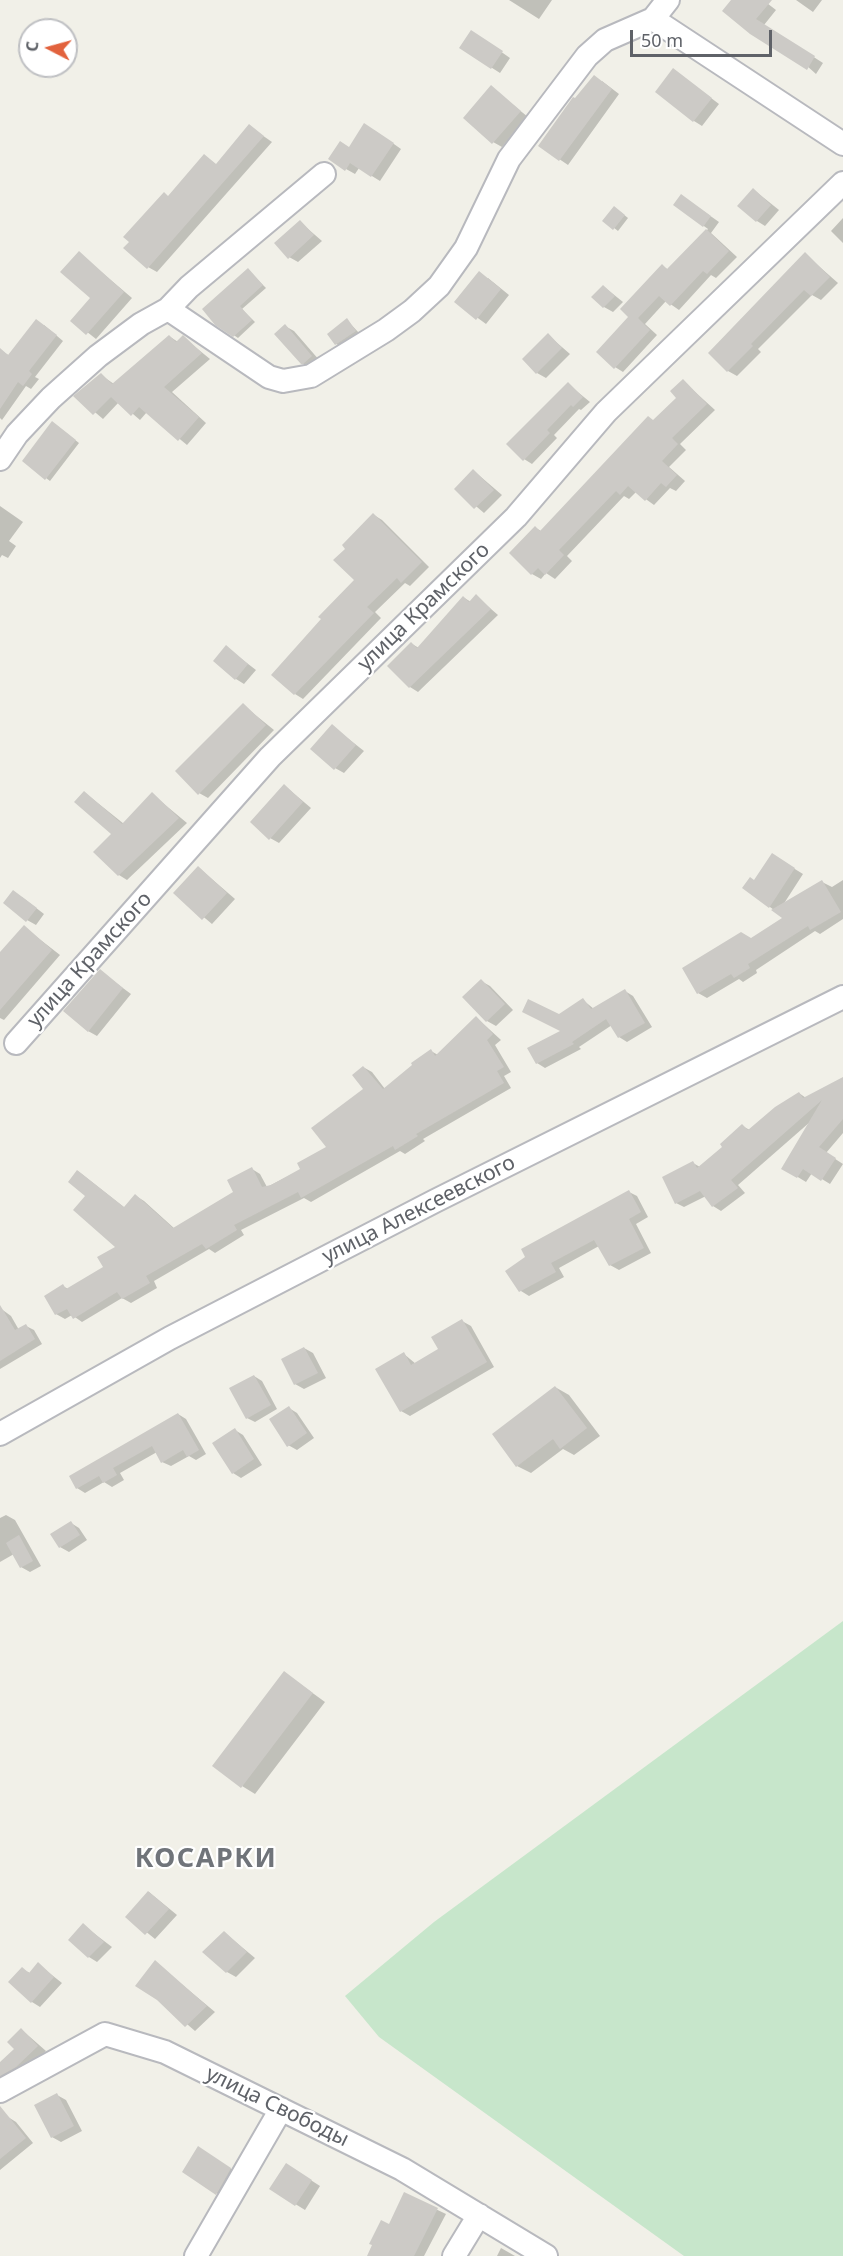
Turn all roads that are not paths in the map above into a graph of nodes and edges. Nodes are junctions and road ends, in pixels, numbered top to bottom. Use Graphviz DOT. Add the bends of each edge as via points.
graph roads {
  1 [pos="668,0"];
  2 [pos="653,19"];
  3 [pos="843,144"];
  4 [pos="324,174"];
  5 [pos="843,183"];
  6 [pos="168,309"];
  7 [pos="0,459"];
  8 [pos="843,997"];
  9 [pos="16,1043"];
  10 [pos="0,1434"];
  11 [pos="0,2091"];
  12 [pos="281,2109"];
  13 [pos="479,2215"];
  14 [pos="196,2256"];
  15 [pos="454,2256"];
  16 [pos="546,2256"];
  1 -- 2 [label="street"];
  2 -- 3 [label="street"];
  2 -- 6 [label="street" via="605,40 587,56 508,159 466,248 439,286 412,311 352,353 311,376 283,381 269,377"];
  4 -- 6 [label="street"];
  5 -- 9 [label="street, улица Крамского" via="606,411 516,517 270,757"];
  6 -- 7 [label="street" via="98,356 44,405"];
  8 -- 10 [label="street, улица Алексеевского" via="435,1200 170,1338"];
  11 -- 12 [label="street, улица Свободы" via="105,2034 165,2052"];
  12 -- 13 [label="street, улица Свободы" via="402,2169"];
  12 -- 14 [label="street"];
  13 -- 15 [label="street"];
  13 -- 16 [label="street, улица Свободы"];
}
